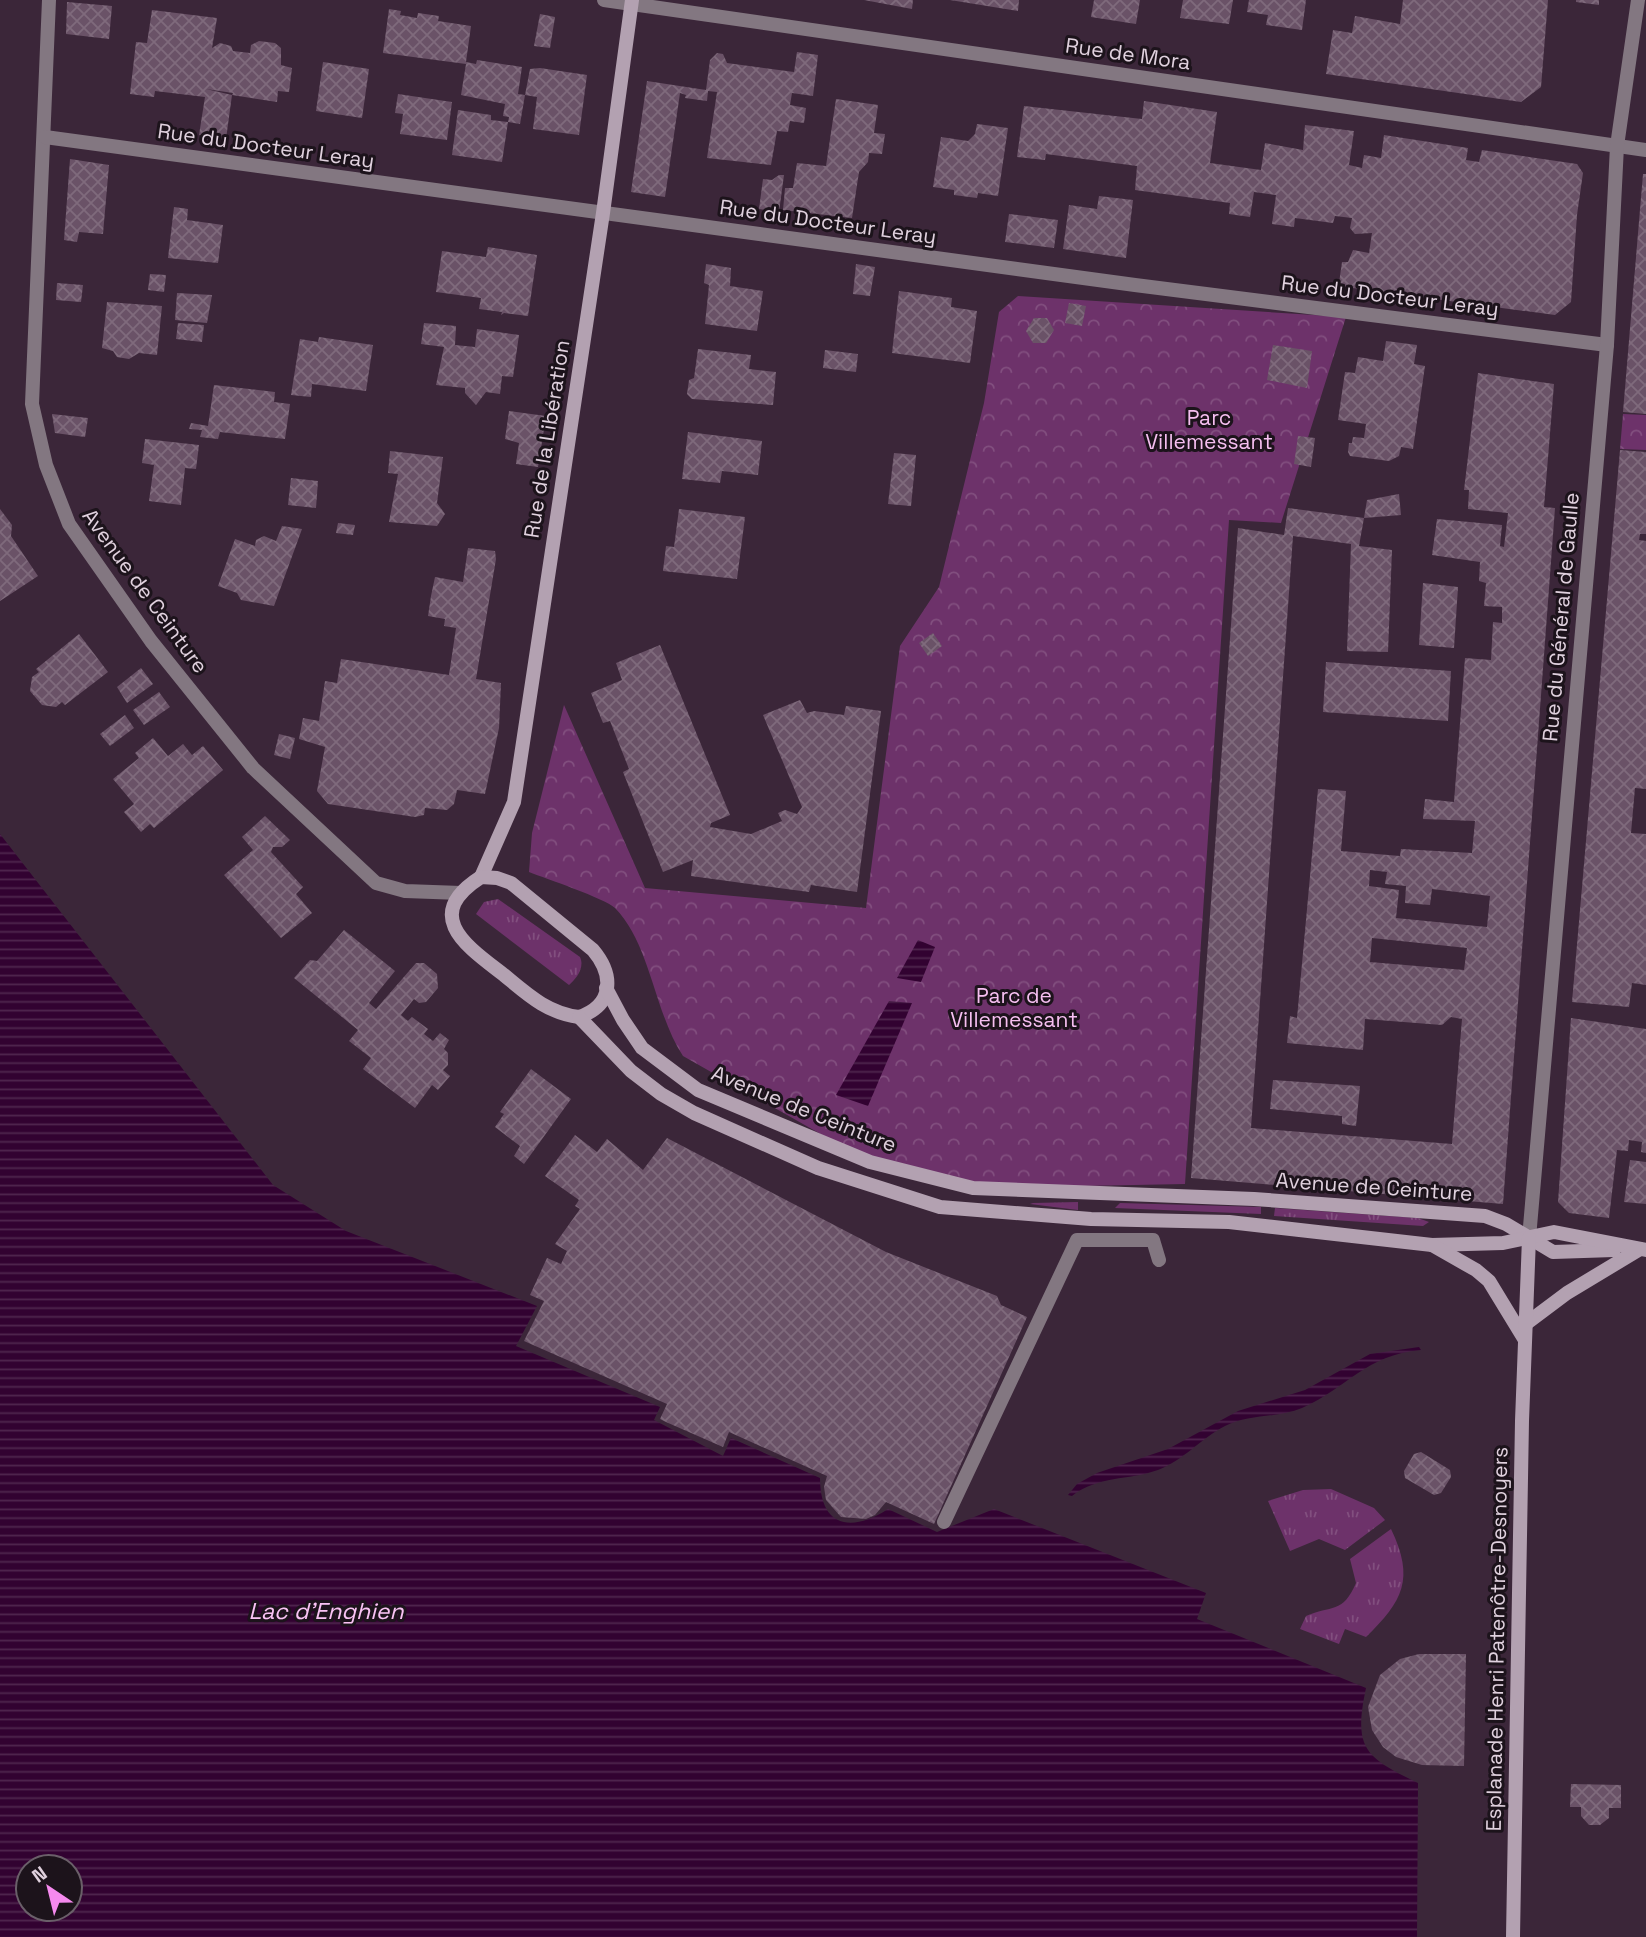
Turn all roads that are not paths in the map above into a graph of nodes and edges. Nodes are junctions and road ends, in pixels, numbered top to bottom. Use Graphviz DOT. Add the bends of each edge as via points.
graph roads {
  1 [pos="49,0"];
  2 [pos="604,0"];
  3 [pos="1638,0"];
  4 [pos="631,2"];
  5 [pos="45,137"];
  6 [pos="1617,146"];
  7 [pos="1646,150"];
  8 [pos="603,213"];
  9 [pos="1607,345"];
  10 [pos="481,877"];
  11 [pos="461,893"];
  12 [pos="606,988"];
  13 [pos="579,1017"];
  14 [pos="1529,1238"];
  15 [pos="1432,1245"];
  16 [pos="1643,1250"];
  17 [pos="1159,1260"];
  18 [pos="1527,1323"];
  19 [pos="1526,1341"];
  20 [pos="944,1522"];
  21 [pos="1513,1937"];
  1 -- 5 [label="street, Avenue de Ceinture"];
  2 -- 4 [label="street, Rue de Mora"];
  3 -- 6 [label="street, Rue du Général de Gaulle"];
  4 -- 6 [label="street, Rue de Mora"];
  4 -- 8 [label="main road, Rue de la Libération"];
  5 -- 8 [label="street, Rue du Docteur Leray"];
  5 -- 11 [label="street, Avenue de Ceinture" via="32,404 46,465 69,524 151,641 253,768 376,883 405,891"];
  6 -- 7 [label="street, Rue de Mora"];
  6 -- 9 [label="street, Rue du Général de Gaulle"];
  8 -- 9 [label="street, Rue du Docteur Leray"];
  8 -- 10 [label="main road, Rue de la Libération" via="514,802"];
  9 -- 14 [label="street, Rue du Général de Gaulle"];
  10 -- 11 [label="main road"];
  10 -- 12 [label="main road, Avenue de Ceinture" via="511,883 593,950 607,975"];
  11 -- 13 [label="main road" via="452,919 461,941 542,1006"];
  12 -- 13 [label="main road" via="603,1002"];
  12 -- 14 [label="main road, Avenue de Ceinture" via="642,1048 698,1090 870,1162 973,1188 1254,1199 1485,1216"];
  13 -- 15 [label="main road" via="631,1071 694,1113 818,1168 940,1207 1091,1219 1229,1222"];
  14 -- 15 [label="main road"];
  14 -- 16 [label="main road, Avenue de Ceinture" via="1553,1252"];
  14 -- 18 [label="main road, Esplanade Henri Patenôtre-Desnoyers"];
  15 -- 19 [label="main road" via="1489,1281"];
  16 -- 18 [label="main road" via="1567,1293"];
  17 -- 20 [label="street" via="1153,1240 1077,1240"];
  18 -- 19 [label="main road, Esplanade Henri Patenôtre-Desnoyers"];
  19 -- 21 [label="main road, Esplanade Henri Patenôtre-Desnoyers"];
}
